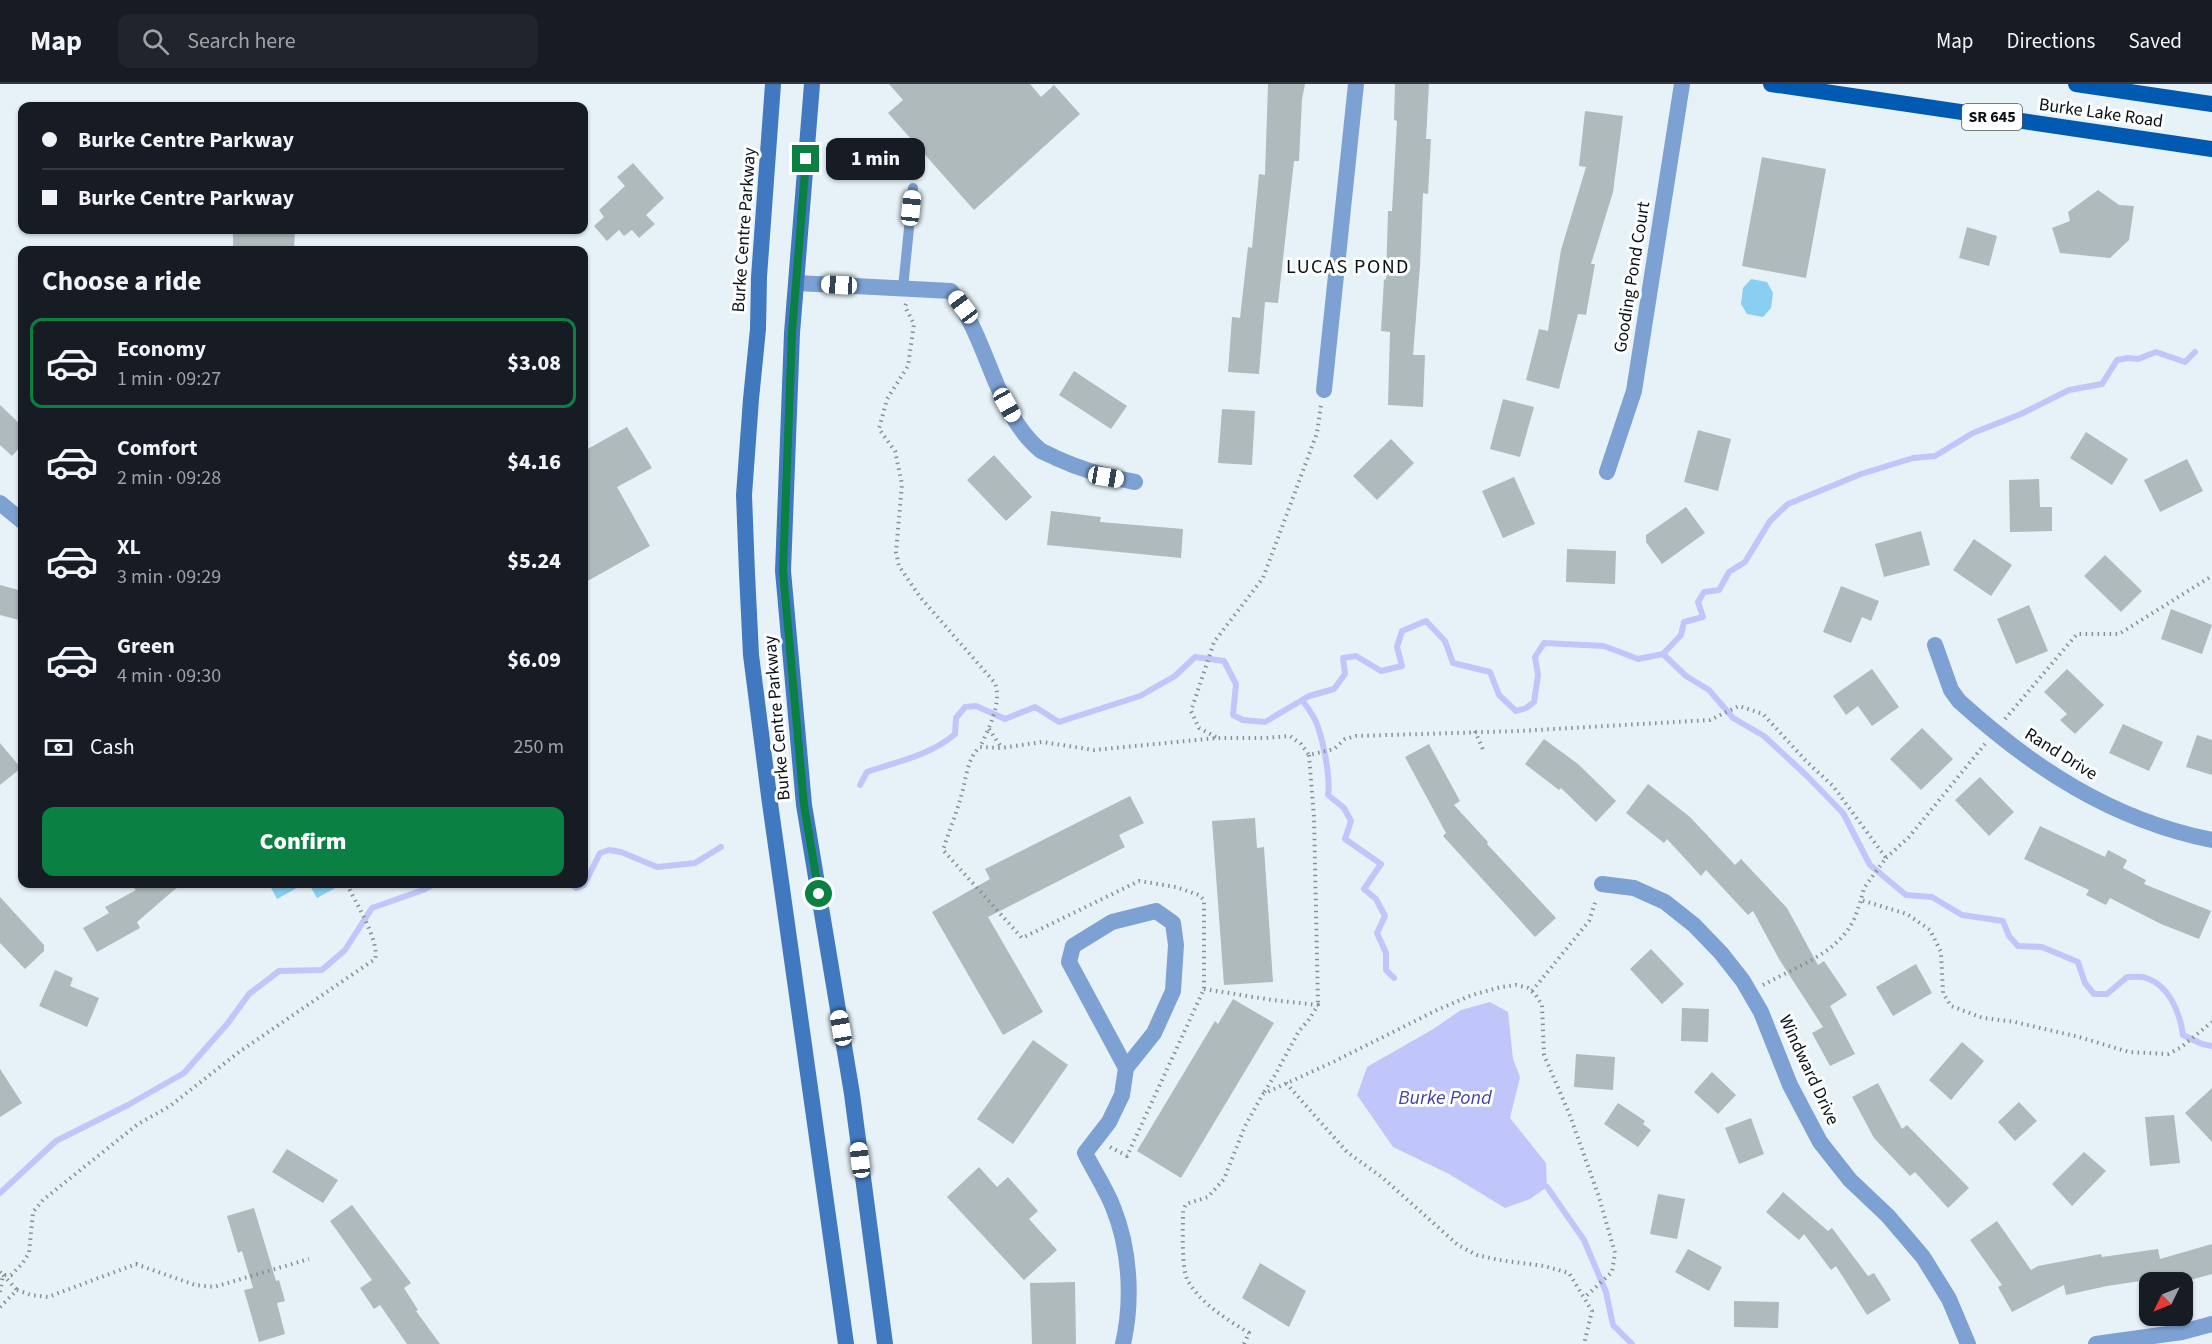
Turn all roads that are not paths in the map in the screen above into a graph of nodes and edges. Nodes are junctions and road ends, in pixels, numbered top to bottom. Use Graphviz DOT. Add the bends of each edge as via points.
graph roads {
  1 [pos="773,84"];
  2 [pos="812,84"];
  3 [pos="1356,84"];
  4 [pos="1682,84"];
  5 [pos="1771,84"];
  6 [pos="2076,84"];
  7 [pos="2212,104"];
  8 [pos="2212,149"];
  9 [pos="913,188"];
  10 [pos="797,283"];
  11 [pos="907,289"];
  12 [pos="1324,390"];
  13 [pos="1607,472"];
  14 [pos="1135,482"];
  15 [pos="0,503"];
  16 [pos="18,517"];
  17 [pos="1935,645"];
  18 [pos="2212,840"];
  19 [pos="1602,884"];
  20 [pos="1126,1068"];
  21 [pos="2212,1324"];
  22 [pos="846,1344"];
  23 [pos="885,1344"];
  24 [pos="1123,1344"];
  25 [pos="1968,1344"];
  26 [pos="2096,1344"];
  1 -- 22 [label="main road, Burke Centre Parkway" via="744,495 751,655"];
  2 -- 10 [label="main road, Burke Centre Parkway"];
  3 -- 12 [label="street"];
  4 -- 13 [label="street, Gooding Pond Court" via="1634,391"];
  5 -- 8 [label="main road, Burke Lake Road / SR 645"];
  6 -- 7 [label="main road, Burke Lake Road"];
  9 -- 11 [label="lane"];
  10 -- 11 [label="street"];
  10 -- 23 [label="main road, Burke Centre Parkway" via="783,571 804,805 852,1095"];
  11 -- 14 [label="street" via="951,291 963,307 1017,423 1041,450 1106,477"];
  15 -- 16 [label="street"];
  17 -- 18 [label="street, Rand Drive" via="1951,690 1959,701 2026,758 2105,804"];
  19 -- 25 [label="street, Windward Drive" via="1634,888 1665,902 1721,953 1750,994 1799,1106 1820,1142 1850,1180 1923,1257 1949,1299"];
  20 -- 20 [label="street" via="1154,1033 1173,991 1173,923 1156,911 1112,922 1073,946 1070,962"];
  20 -- 24 [label="street" via="1122,1095 1109,1122 1085,1154 1113,1207 1127,1252 1128,1323"];
  21 -- 26 [label="street"];
}
